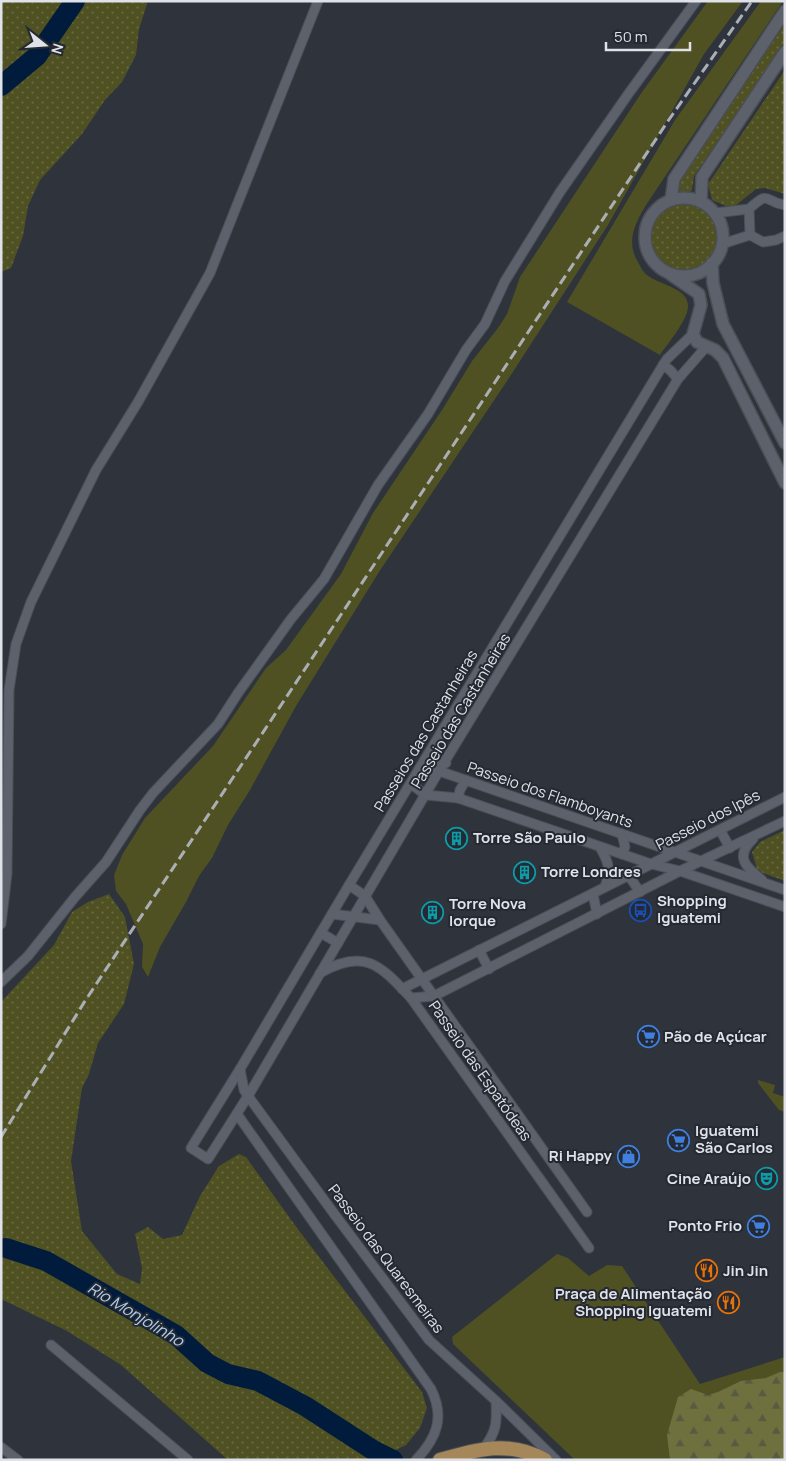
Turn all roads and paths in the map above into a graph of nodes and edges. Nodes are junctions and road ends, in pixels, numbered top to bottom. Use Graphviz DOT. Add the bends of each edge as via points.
graph roads {
  1 [pos="318,1"];
  2 [pos="696,1"];
  3 [pos="785,11"];
  4 [pos="785,52"];
  5 [pos="671,200"];
  6 [pos="701,202"];
  7 [pos="785,205"];
  8 [pos="749,209"];
  9 [pos="715,213"];
  10 [pos="750,235"];
  11 [pos="785,236"];
  12 [pos="722,244"];
  13 [pos="712,263"];
  14 [pos="670,274"];
  15 [pos="723,324"];
  16 [pos="693,334"];
  17 [pos="711,349"];
  18 [pos="663,366"];
  19 [pos="678,380"];
  20 [pos="785,443"];
  21 [pos="785,483"];
  22 [pos="430,752"];
  23 [pos="446,763"];
  24 [pos="420,769"];
  25 [pos="439,772"];
  26 [pos="466,780"];
  27 [pos="411,784"];
  28 [pos="426,795"];
  29 [pos="458,798"];
  30 [pos="785,798"];
  31 [pos="785,821"];
  32 [pos="720,830"];
  33 [pos="622,834"];
  34 [pos="757,835"];
  35 [pos="600,847"];
  36 [pos="730,848"];
  37 [pos="675,852"];
  38 [pos="622,854"];
  39 [pos="702,861"];
  40 [pos="651,864"];
  41 [pos="724,869"];
  42 [pos="680,871"];
  43 [pos="628,876"];
  44 [pos="718,884"];
  45 [pos="768,884"];
  46 [pos="349,885"];
  47 [pos="605,887"];
  48 [pos="785,890"];
  49 [pos="640,892"];
  50 [pos="593,894"];
  51 [pos="365,896"];
  52 [pos="785,907"];
  53 [pos="332,914"];
  54 [pos="597,914"];
  55 [pos="353,916"];
  56 [pos="380,920"];
  57 [pos="1,924"];
  58 [pos="321,933"];
  59 [pos="338,943"];
  60 [pos="479,950"];
  61 [pos="489,969"];
  62 [pos="320,973"];
  63 [pos="422,979"];
  64 [pos="1,982"];
  65 [pos="402,989"];
  66 [pos="434,996"];
  67 [pos="411,998"];
  68 [pos="240,1069"];
  69 [pos="248,1096"];
  70 [pos="237,1114"];
  71 [pos="587,1212"];
  72 [pos="589,1248"];
  73 [pos="51,1345"];
  74 [pos="496,1401"];
  75 [pos="1,1447"];
  76 [pos="484,1448"];
  77 [pos="420,1456"];
  78 [pos="18,1460"];
  79 [pos="188,1460"];
  80 [pos="441,1460"];
  81 [pos="546,1460"];
  82 [pos="556,1460"];
  1 -- 57 [label="street" via="210,273 96,470 30,602 16,644 9,690 6,874"];
  2 -- 64 [label="street" via="560,192 505,281 485,324 378,485 324,579 291,619 218,724 153,793 106,862 28,956"];
  3 -- 5 [label="street" via="674,179"];
  4 -- 6 [label="street" via="702,177"];
  5 -- 6 [label="street" via="687,198"];
  5 -- 14 [label="street" via="652,215 645,232 650,257"];
  6 -- 9 [label="street"];
  7 -- 8 [label="street" via="763,197"];
  8 -- 9 [label="street"];
  8 -- 10 [label="street"];
  9 -- 12 [label="street" via="722,230"];
  10 -- 11 [label="street" via="762,242"];
  10 -- 12 [label="street"];
  12 -- 13 [label="street"];
  13 -- 14 [label="street" via="694,275"];
  13 -- 15 [label="street" via="712,283"];
  14 -- 16 [label="street" via="696,290 701,298"];
  15 -- 17 [label="street" via="721,338"];
  15 -- 20 [label="street"];
  16 -- 17 [label="street" via="697,342"];
  16 -- 18 [label="street, Passeios das Castanheiras" via="667,358"];
  17 -- 19 [label="street, Passeio das Castanheiras"];
  17 -- 21 [label="street" via="724,358"];
  18 -- 19 [label="street"];
  18 -- 22 [label="street, Passeios das Castanheiras"];
  19 -- 23 [label="street, Passeio das Castanheiras"];
  22 -- 23 [label="street" via="436,760"];
  22 -- 24 [label="street, Passeios das Castanheiras"];
  23 -- 25 [label="street, Passeio das Castanheiras"];
  24 -- 25 [label="street, Passeio dos Flamboyants" via="426,774"];
  24 -- 27 [label="street, Passeios das Castanheiras"];
  25 -- 26 [label="street, Passeio dos Flamboyants"];
  25 -- 28 [label="street, Passeio das Castanheiras"];
  26 -- 29 [label="street"];
  26 -- 33 [label="street, Passeio dos Flamboyants"];
  27 -- 28 [label="street"];
  27 -- 46 [label="street, Passeios das Castanheiras"];
  28 -- 29 [label="street"];
  28 -- 51 [label="street, Passeio das Castanheiras"];
  29 -- 35 [label="street"];
  30 -- 32 [label="street, Passeio dos Ipês"];
  31 -- 34 [label="street"];
  32 -- 36 [label="street"];
  32 -- 37 [label="street, Passeio dos Ipês"];
  33 -- 37 [label="street, Passeio dos Flamboyants"];
  33 -- 38 [label="street" via="625,847"];
  34 -- 36 [label="street"];
  34 -- 45 [label="street" via="743,853 744,862"];
  35 -- 38 [label="street"];
  35 -- 47 [label="street" via="610,870"];
  36 -- 39 [label="street"];
  37 -- 39 [label="street, Passeio dos Flamboyants"];
  37 -- 40 [label="street, Passeio dos Ipês"];
  38 -- 40 [label="street"];
  39 -- 41 [label="street, Passeio dos Flamboyants"];
  39 -- 42 [label="street"];
  40 -- 42 [label="street"];
  40 -- 43 [label="street, Passeio dos Ipês"];
  41 -- 44 [label="street" via="718,875"];
  41 -- 45 [label="street, Passeio dos Flamboyants"];
  42 -- 44 [label="street"];
  42 -- 49 [label="street"];
  43 -- 47 [label="street, Passeio dos Ipês"];
  43 -- 49 [label="street"];
  44 -- 52 [label="street"];
  45 -- 48 [label="street, Passeio dos Flamboyants"];
  46 -- 51 [label="street"];
  46 -- 53 [label="street, Passeios das Castanheiras"];
  47 -- 50 [label="street, Passeio dos Ipês"];
  49 -- 54 [label="street"];
  50 -- 54 [label="street"];
  50 -- 60 [label="street, Passeio dos Ipês"];
  51 -- 55 [label="street, Passeio das Castanheiras"];
  51 -- 56 [label="street, Passeio das Espatódeas"];
  53 -- 55 [label="street"];
  53 -- 58 [label="street, Passeios das Castanheiras"];
  54 -- 61 [label="street"];
  55 -- 56 [label="street"];
  55 -- 59 [label="street, Passeio das Castanheiras"];
  56 -- 63 [label="street, Passeio das Espatódeas"];
  58 -- 59 [label="street"];
  58 -- 68 [label="street, Passeios das Castanheiras"];
  59 -- 62 [label="street, Passeio das Castanheiras"];
  60 -- 61 [label="street"];
  60 -- 63 [label="street, Passeio dos Ipês"];
  61 -- 66 [label="street"];
  62 -- 65 [label="street, Passeio das Espatódeas" via="338,964 363,961 385,971"];
  62 -- 69 [label="street, Passeio das Castanheiras"];
  63 -- 65 [label="street, Passeio dos Ipês"];
  63 -- 66 [label="street, Passeio das Espatódeas"];
  65 -- 67 [label="street, Passeio das Espatódeas"];
  66 -- 67 [label="street"];
  66 -- 71 [label="street, Passeio das Espatódeas"];
  67 -- 72 [label="street, Passeio das Espatódeas"];
  68 -- 69 [label="street, Passeio das Quaresmeiras"];
  68 -- 70 [label="street, Passeios das Castanheiras" via="191,1148 208,1159"];
  69 -- 70 [label="street"];
  69 -- 74 [label="street, Passeio das Quaresmeiras" via="429,1340"];
  70 -- 77 [label="street" via="432,1389 438,1401 438,1418 433,1438"];
  73 -- 79 [label="street"];
  74 -- 76 [label="street" via="495,1431"];
  74 -- 82 [label="street, Passeio das Quaresmeiras"];
  75 -- 78 [label="street"];
  76 -- 80 [label="main road"];
  76 -- 81 [label="main road" via="518,1450"];
}
